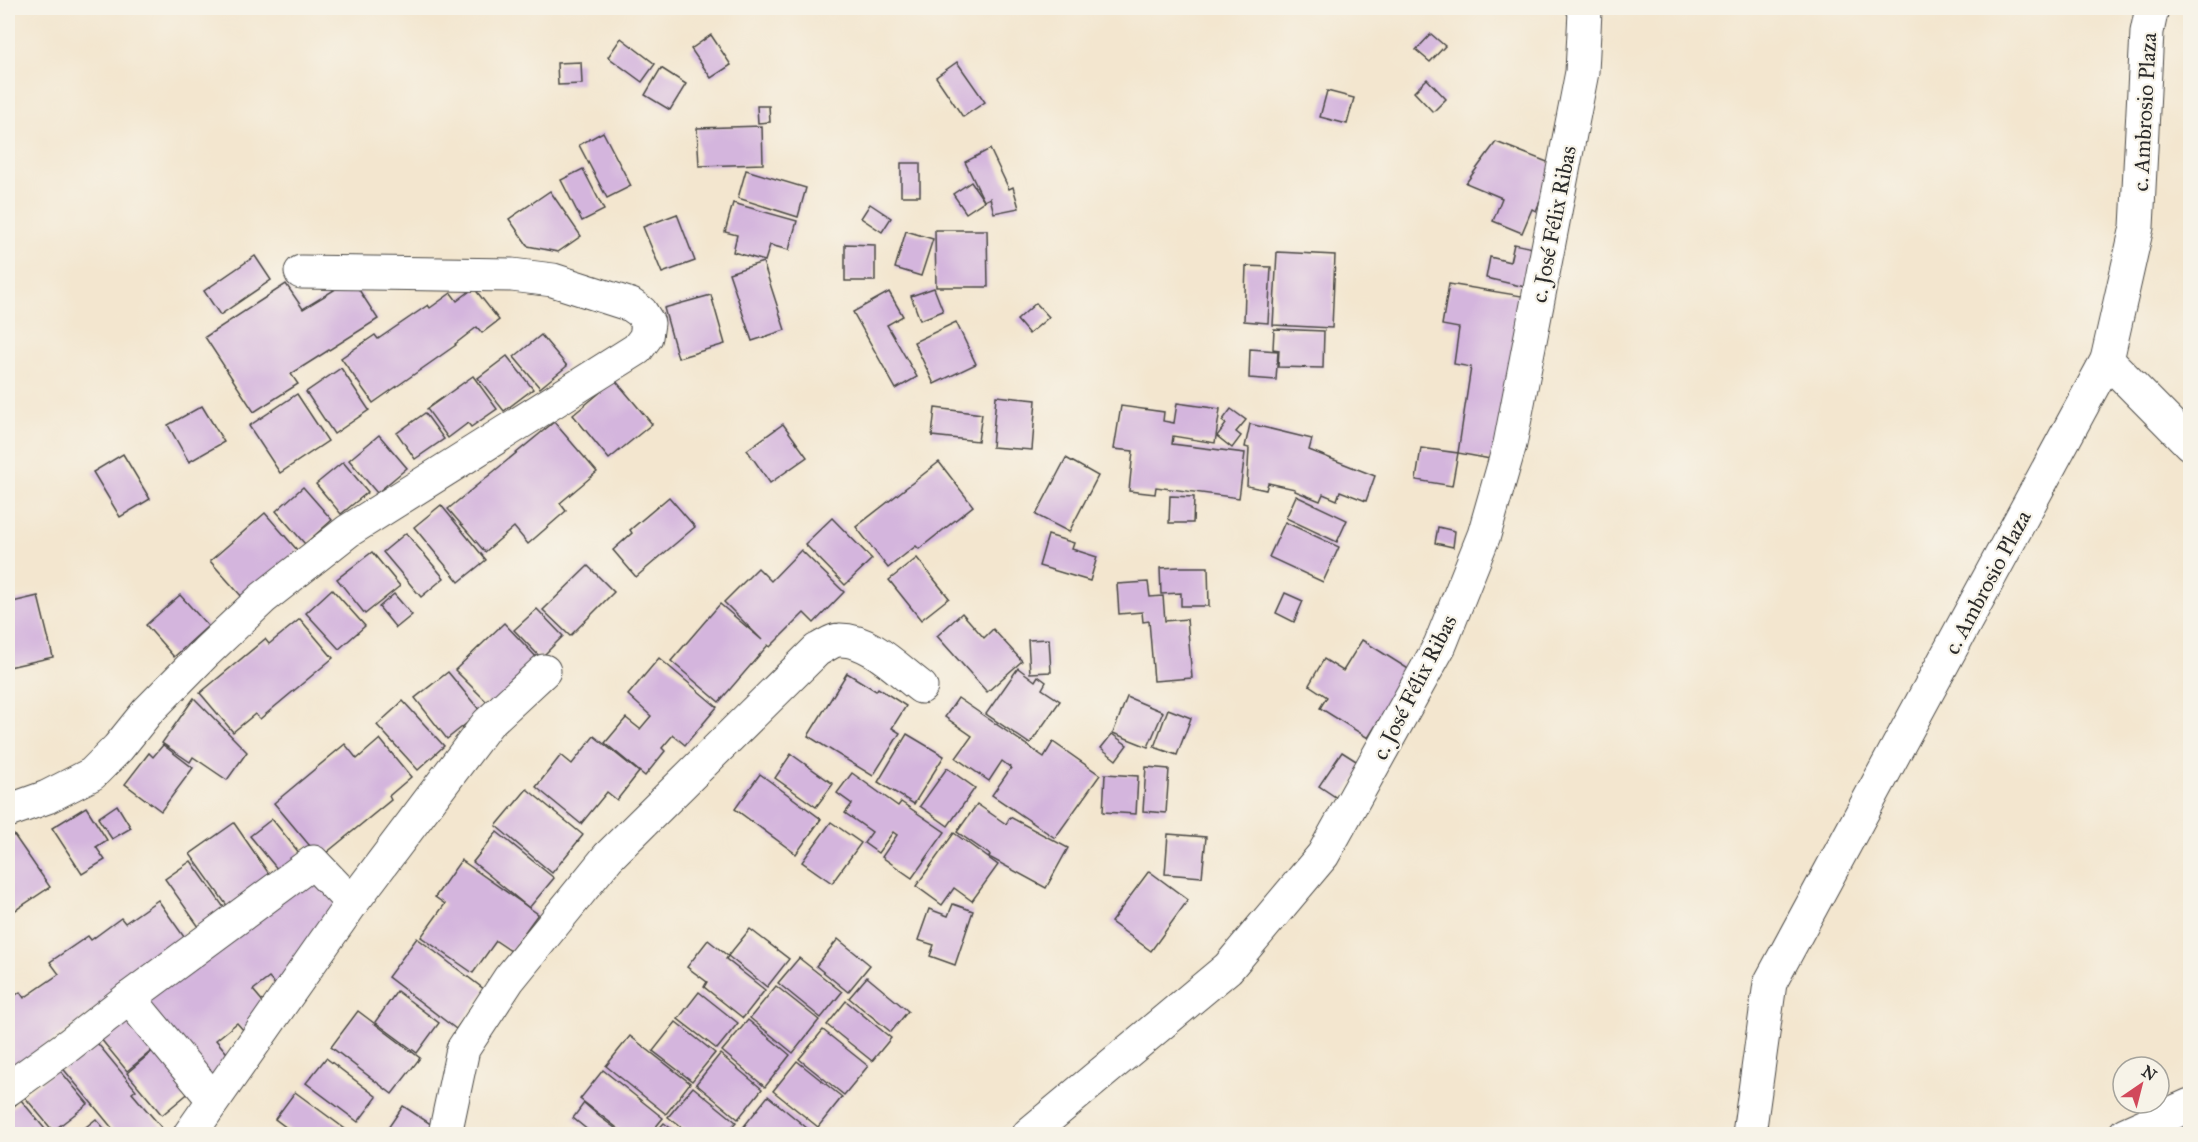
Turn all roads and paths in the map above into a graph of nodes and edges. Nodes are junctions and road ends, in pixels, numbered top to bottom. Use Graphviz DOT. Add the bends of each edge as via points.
graph roads {
  1 [pos="1583,8"];
  2 [pos="2152,8"];
  3 [pos="301,273"];
  4 [pos="2107,360"];
  5 [pos="2190,444"];
  6 [pos="544,671"];
  7 [pos="921,687"];
  8 [pos="8,811"];
  9 [pos="352,903"];
  10 [pos="129,998"];
  11 [pos="8,1089"];
  12 [pos="213,1099"];
  13 [pos="2190,1105"];
  14 [pos="190,1134"];
  15 [pos="445,1134"];
  16 [pos="1029,1134"];
  17 [pos="1749,1134"];
  18 [pos="2125,1134"];
  1 -- 16 [label="street, c. José Félix Ribas" via="1582,72 1510,444 1484,536 1440,645 1316,864 1228,968"];
  2 -- 4 [label="street, c. Ambrosio Plaza" via="2147,32 2137,227"];
  3 -- 8 [label="street" via="512,275 553,280 631,305 648,323 646,337 637,349 348,531 262,598 147,712 92,774"];
  4 -- 5 [label="street"];
  4 -- 17 [label="street, c. Ambrosio Plaza" via="1770,983"];
  6 -- 9 [label="street" via="488,723"];
  7 -- 15 [label="street" via="869,648 853,642 836,639 817,650 608,857 509,979 464,1049"];
  9 -- 10 [label="street" via="313,862"];
  9 -- 12 [label="street"];
  10 -- 11 [label="street"];
  10 -- 12 [label="street"];
  12 -- 14 [label="street"];
  13 -- 18 [label="street"];
}
